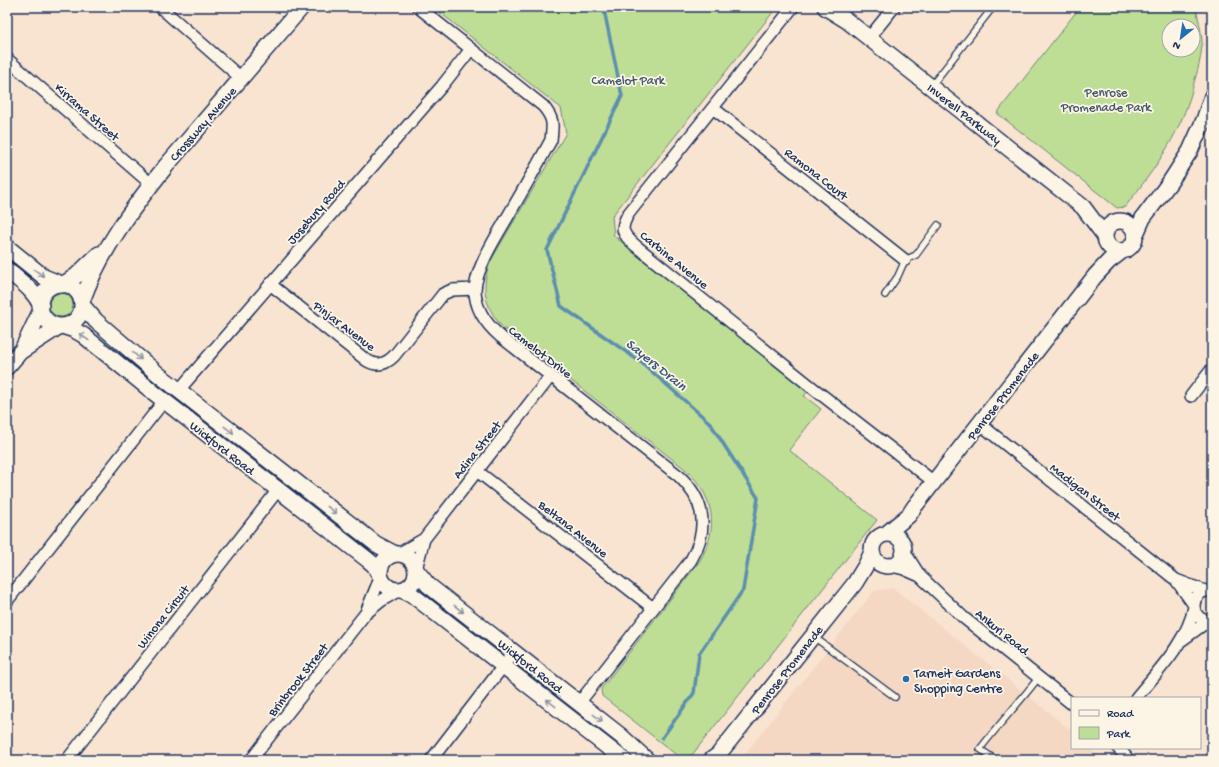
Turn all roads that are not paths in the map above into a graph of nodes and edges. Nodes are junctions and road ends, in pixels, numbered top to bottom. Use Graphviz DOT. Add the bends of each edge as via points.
graph roads {
  1 [pos="160,7"];
  2 [pos="302,7"];
  3 [pos="418,7"];
  4 [pos="792,7"];
  5 [pos="825,7"];
  6 [pos="838,7"];
  7 [pos="894,7"];
  8 [pos="993,7"];
  9 [pos="846,20"];
  10 [pos="869,38"];
  11 [pos="471,49"];
  12 [pos="7,59"];
  13 [pos="241,78"];
  14 [pos="931,86"];
  15 [pos="1212,96"];
  16 [pos="712,108"];
  17 [pos="1206,133"];
  18 [pos="151,184"];
  19 [pos="1153,203"];
  20 [pos="1083,207"];
  21 [pos="1118,221"];
  22 [pos="938,225"];
  23 [pos="1135,236"];
  24 [pos="1104,238"];
  25 [pos="108,245"];
  26 [pos="7,247"];
  27 [pos="1122,251"];
  28 [pos="905,260"];
  29 [pos="7,270"];
  30 [pos="1095,276"];
  31 [pos="270,284"];
  32 [pos="62,285"];
  33 [pos="475,289"];
  34 [pos="885,295"];
  35 [pos="82,303"];
  36 [pos="41,308"];
  37 [pos="61,326"];
  38 [pos="20,352"];
  39 [pos="7,367"];
  40 [pos="1212,369"];
  41 [pos="550,376"];
  42 [pos="179,390"];
  43 [pos="1191,396"];
  44 [pos="164,400"];
  45 [pos="980,424"];
  46 [pos="477,470"];
  47 [pos="288,476"];
  48 [pos="934,482"];
  49 [pos="278,490"];
  50 [pos="909,515"];
  51 [pos="886,534"];
  52 [pos="424,539"];
  53 [pos="904,548"];
  54 [pos="872,552"];
  55 [pos="397,554"];
  56 [pos="890,566"];
  57 [pos="416,570"];
  58 [pos="380,576"];
  59 [pos="920,576"];
  60 [pos="1176,580"];
  61 [pos="855,583"];
  62 [pos="400,590"];
  63 [pos="1209,590"];
  64 [pos="7,602"];
  65 [pos="1194,606"];
  66 [pos="653,608"];
  67 [pos="365,614"];
  68 [pos="1211,621"];
  69 [pos="812,635"];
  70 [pos="1182,640"];
  71 [pos="514,652"];
  72 [pos="504,666"];
  73 [pos="1039,677"];
  74 [pos="895,696"];
  75 [pos="1137,697"];
  76 [pos="579,703"];
  77 [pos="1071,703"];
  78 [pos="1119,749"];
  79 [pos="617,758"];
  80 [pos="715,758"];
  81 [pos="67,760"];
  82 [pos="251,760"];
  83 [pos="431,760"];
  84 [pos="647,760"];
  85 [pos="996,760"];
  86 [pos="1129,760"];
  1 -- 13 [label="street"];
  2 -- 13 [label="street, Crossway Avenue"];
  3 -- 11 [label="street, Camelot Drive"];
  4 -- 16 [label="street, Carbine Avenue"];
  5 -- 9 [label="street, Inverell Parkway"];
  6 -- 9 [label="street, Inverell Parkway"];
  7 -- 10 [label="street"];
  8 -- 14 [label="lane"];
  9 -- 10 [label="street, Inverell Parkway"];
  10 -- 14 [label="street, Inverell Parkway"];
  11 -- 31 [label="street, Josebury Road" via="437,92"];
  11 -- 33 [label="street, Camelot Drive" via="543,106 551,116 553,124 551,140 486,255"];
  12 -- 18 [label="street, Kirrama Street"];
  13 -- 18 [label="street, Crossway Avenue"];
  14 -- 20 [label="street, Inverell Parkway"];
  15 -- 17 [label="street"];
  16 -- 28 [label="street, Ramona Court"];
  16 -- 48 [label="street, Carbine Avenue" via="629,214 622,228 625,236 796,375"];
  17 -- 19 [label="street"];
  18 -- 25 [label="street, Crossway Avenue"];
  19 -- 21 [label="street"];
  19 -- 23 [label="street"];
  20 -- 21 [label="street, Inverell Parkway"];
  20 -- 24 [label="street, Inverell Parkway"];
  21 -- 23 [label="street" via="1124,221 1132,227"];
  21 -- 24 [label="street" via="1109,225"];
  22 -- 28 [label="lane" via="916,256"];
  23 -- 27 [label="street" via="1133,245"];
  24 -- 27 [label="street" via="1110,248"];
  24 -- 30 [label="street, Penrose Promenade"];
  25 -- 32 [label="street, Crossway Avenue" via="76,276"];
  25 -- 35 [label="street, Crossway Avenue"];
  26 -- 32 [label="street, one-way" via="44,277"];
  27 -- 30 [label="street, Penrose Promenade"];
  28 -- 34 [label="lane"];
  29 -- 36 [label="street" via="30,290"];
  30 -- 45 [label="street, Penrose Promenade"];
  31 -- 33 [label="street, Pinjar Avenue" via="366,360 378,364 394,356 443,294 452,290"];
  31 -- 42 [label="street, Josebury Road"];
  32 -- 35 [label="street" via="75,289"];
  32 -- 36 [label="street" via="53,286 46,291"];
  33 -- 41 [label="street, Camelot Drive" via="479,308 487,324"];
  35 -- 37 [label="street" via="80,314 75,320"];
  35 -- 42 [label="street, Wickford Road, one-way" via="96,321"];
  36 -- 37 [label="street" via="46,319"];
  36 -- 38 [label="street"];
  37 -- 38 [label="street"];
  44 -- 37 [label="street, Wickford Road, one-way" via="83,335"];
  38 -- 39 [label="street"];
  40 -- 43 [label="street"];
  41 -- 46 [label="street, Adina Street"];
  41 -- 66 [label="street, Camelot Drive" via="678,476 697,498 702,523 698,547 691,560"];
  42 -- 47 [label="street, Wickford Road, one-way"];
  44 -- 49 [label="street, Wickford Road"];
  44 -- 64 [label="street"];
  45 -- 48 [label="street, Penrose Promenade"];
  45 -- 60 [label="street, Madigan Street"];
  46 -- 52 [label="street, Adina Street"];
  46 -- 66 [label="street, Beltana Avenue"];
  47 -- 49 [label="street"];
  47 -- 55 [label="street, Wickford Road, one-way" via="376,544"];
  48 -- 50 [label="street, Penrose Promenade"];
  49 -- 58 [label="street, Wickford Road" via="374,565"];
  49 -- 81 [label="street, Winona Circuit"];
  50 -- 51 [label="street, Penrose Promenade"];
  50 -- 53 [label="street, Penrose Promenade"];
  51 -- 53 [label="street" via="898,537"];
  51 -- 54 [label="street" via="877,538"];
  52 -- 55 [label="street, Adina Street"];
  52 -- 57 [label="street, Adina Street"];
  53 -- 56 [label="street" via="901,559"];
  53 -- 59 [label="street, Ankuri Road"];
  54 -- 56 [label="street" via="878,563"];
  54 -- 61 [label="street, Penrose Promenade"];
  55 -- 57 [label="street" via="409,558"];
  55 -- 58 [label="street" via="385,558"];
  56 -- 59 [label="street, Ankuri Road"];
  56 -- 61 [label="street, Penrose Promenade"];
  57 -- 62 [label="street" via="414,581"];
  57 -- 71 [label="street, Wickford Road, one-way" via="428,585"];
  58 -- 62 [label="street" via="388,587"];
  58 -- 67 [label="street, Brinbrook Street"];
  59 -- 73 [label="street, Ankuri Road" via="974,627"];
  60 -- 63 [label="street, Madigan Street"];
  60 -- 65 [label="street, Madigan Street"];
  61 -- 69 [label="street, Penrose Promenade"];
  62 -- 67 [label="street, Brinbrook Street"];
  62 -- 72 [label="street, Wickford Road" via="420,601"];
  63 -- 65 [label="street" via="1198,595"];
  65 -- 68 [label="street, Madigan Street" via="1195,612 1202,620"];
  65 -- 70 [label="street"];
  66 -- 76 [label="street, Camelot Drive"];
  67 -- 82 [label="street, Brinbrook Street"];
  68 -- 70 [label="street"];
  69 -- 74 [label="lane"];
  69 -- 80 [label="street, Penrose Promenade"];
  70 -- 75 [label="street"];
  71 -- 72 [label="street"];
  71 -- 76 [label="street, Wickford Road"];
  79 -- 72 [label="street, Wickford Road, one-way"];
  72 -- 83 [label="street"];
  73 -- 77 [label="street, Ankuri Road"];
  73 -- 85 [label="lane" via="980,749"];
  76 -- 84 [label="street, Wickford Road, one-way"];
  78 -- 86 [label="street"];
}
